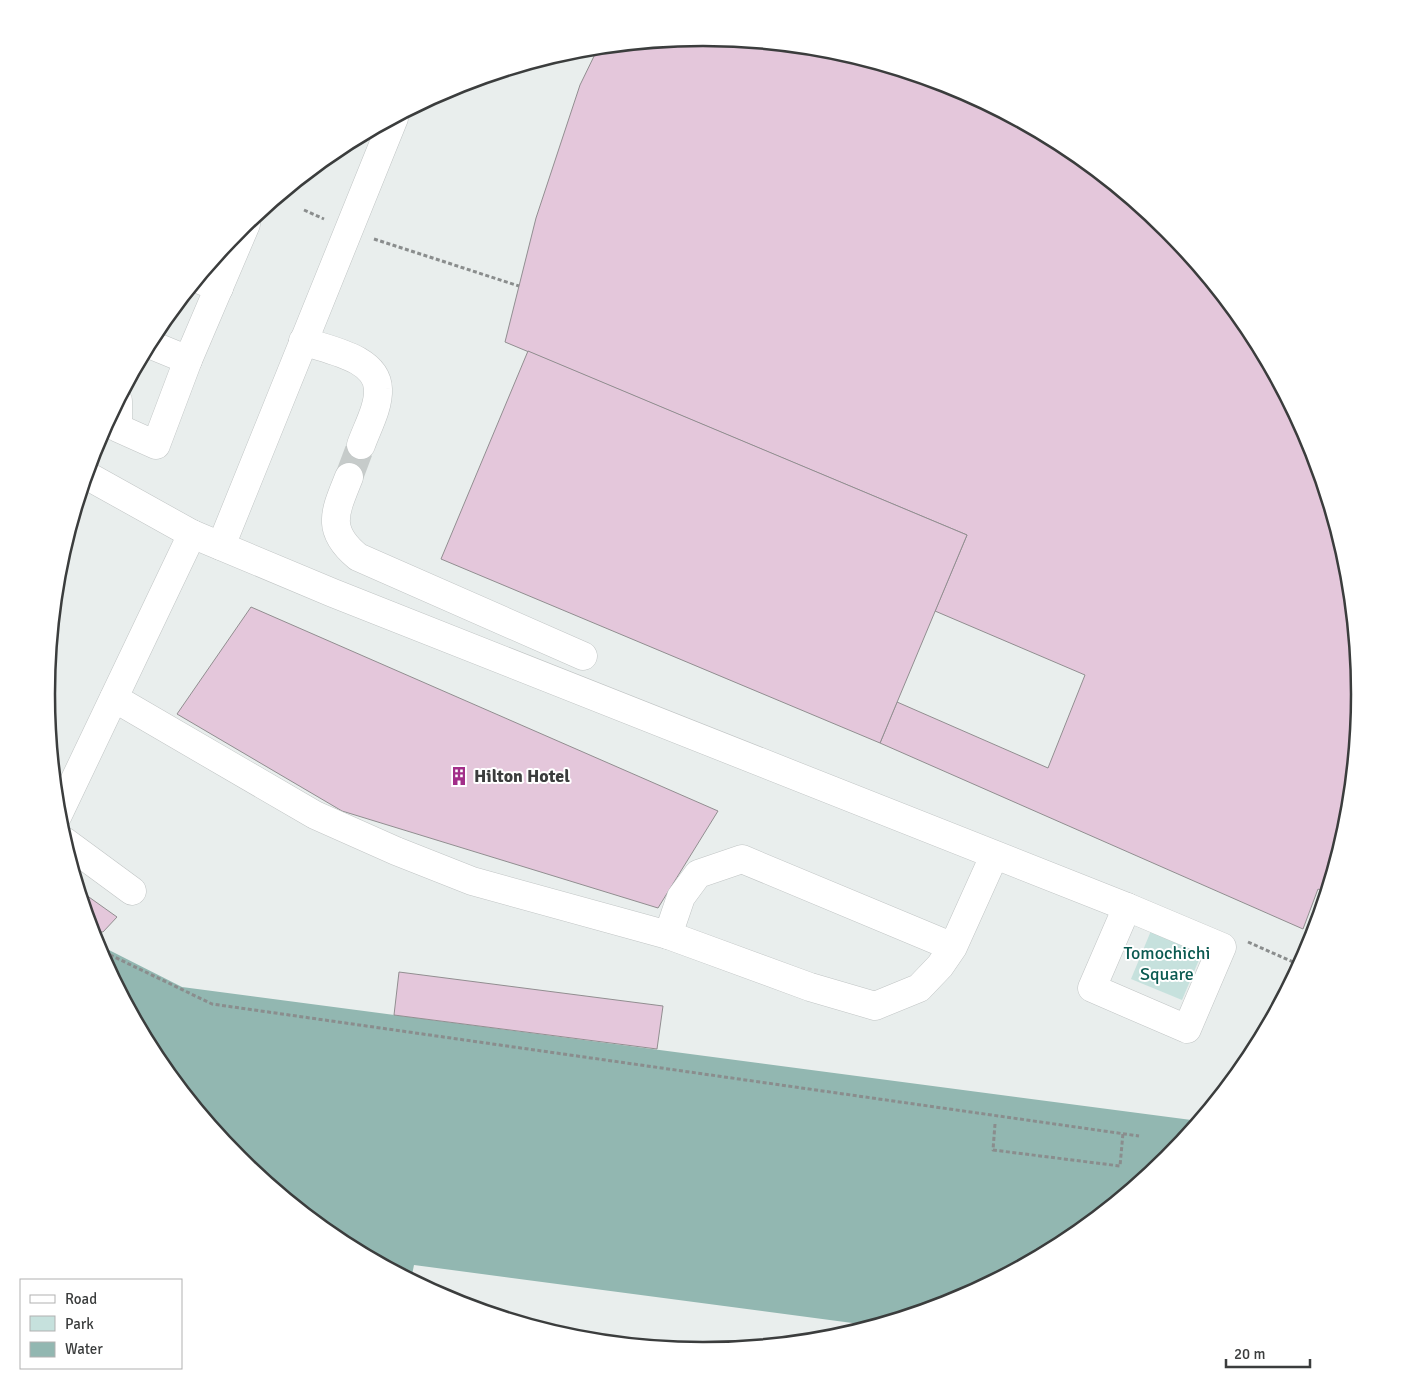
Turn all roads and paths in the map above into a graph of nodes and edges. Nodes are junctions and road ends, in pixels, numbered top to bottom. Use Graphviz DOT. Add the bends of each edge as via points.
graph roads {
  1 [pos="390,127"];
  2 [pos="304,210"];
  3 [pos="348,230"];
  4 [pos="226,256"];
  5 [pos="209,284"];
  6 [pos="519,286"];
  7 [pos="304,341"];
  8 [pos="156,347"];
  9 [pos="188,360"];
  10 [pos="118,416"];
  11 [pos="361,445"];
  12 [pos="349,477"];
  13 [pos="92,479"];
  14 [pos="192,534"];
  15 [pos="221,546"];
  16 [pos="583,656"];
  17 [pos="114,698"];
  18 [pos="64,803"];
  19 [pos="74,848"];
  20 [pos="994,856"];
  21 [pos="132,891"];
  22 [pos="1127,907"];
  23 [pos="668,935"];
  24 [pos="953,947"];
  25 [pos="1222,947"];
  26 [pos="110,955"];
  27 [pos="1293,962"];
  28 [pos="995,1124"];
  29 [pos="1123,1133"];
  30 [pos="1139,1136"];
  1 -- 3 [label="street"];
  2 -- 3 [label="path"];
  3 -- 6 [label="path"];
  3 -- 7 [label="street"];
  4 -- 5 [label="street"];
  5 -- 9 [label="street"];
  7 -- 11 [label="street" via="358,361 372,371 378,388"];
  7 -- 15 [label="street"];
  8 -- 9 [label="street"];
  9 -- 10 [label="street" via="156,445 118,428"];
  12 -- 16 [label="street" via="336,512 335,529 344,545 358,557"];
  13 -- 14 [label="street"];
  14 -- 15 [label="street"];
  14 -- 17 [label="street"];
  15 -- 20 [label="street"];
  17 -- 18 [label="street"];
  17 -- 23 [label="street" via="315,814 396,851 472,881"];
  19 -- 21 [label="street"];
  20 -- 22 [label="street"];
  20 -- 24 [label="street"];
  22 -- 25 [label="street"];
  22 -- 25 [label="street" via="1092,988 1187,1029"];
  23 -- 24 [label="street" via="810,987 874,1006 919,988"];
  23 -- 24 [label="street" via="681,897 698,874 742,860"];
  25 -- 27 [label="path" via="1248,942"];
  26 -- 29 [label="path" via="212,1004"];
  28 -- 29 [label="path" via="993,1150 1120,1166"];
  29 -- 30 [label="path"];
}
